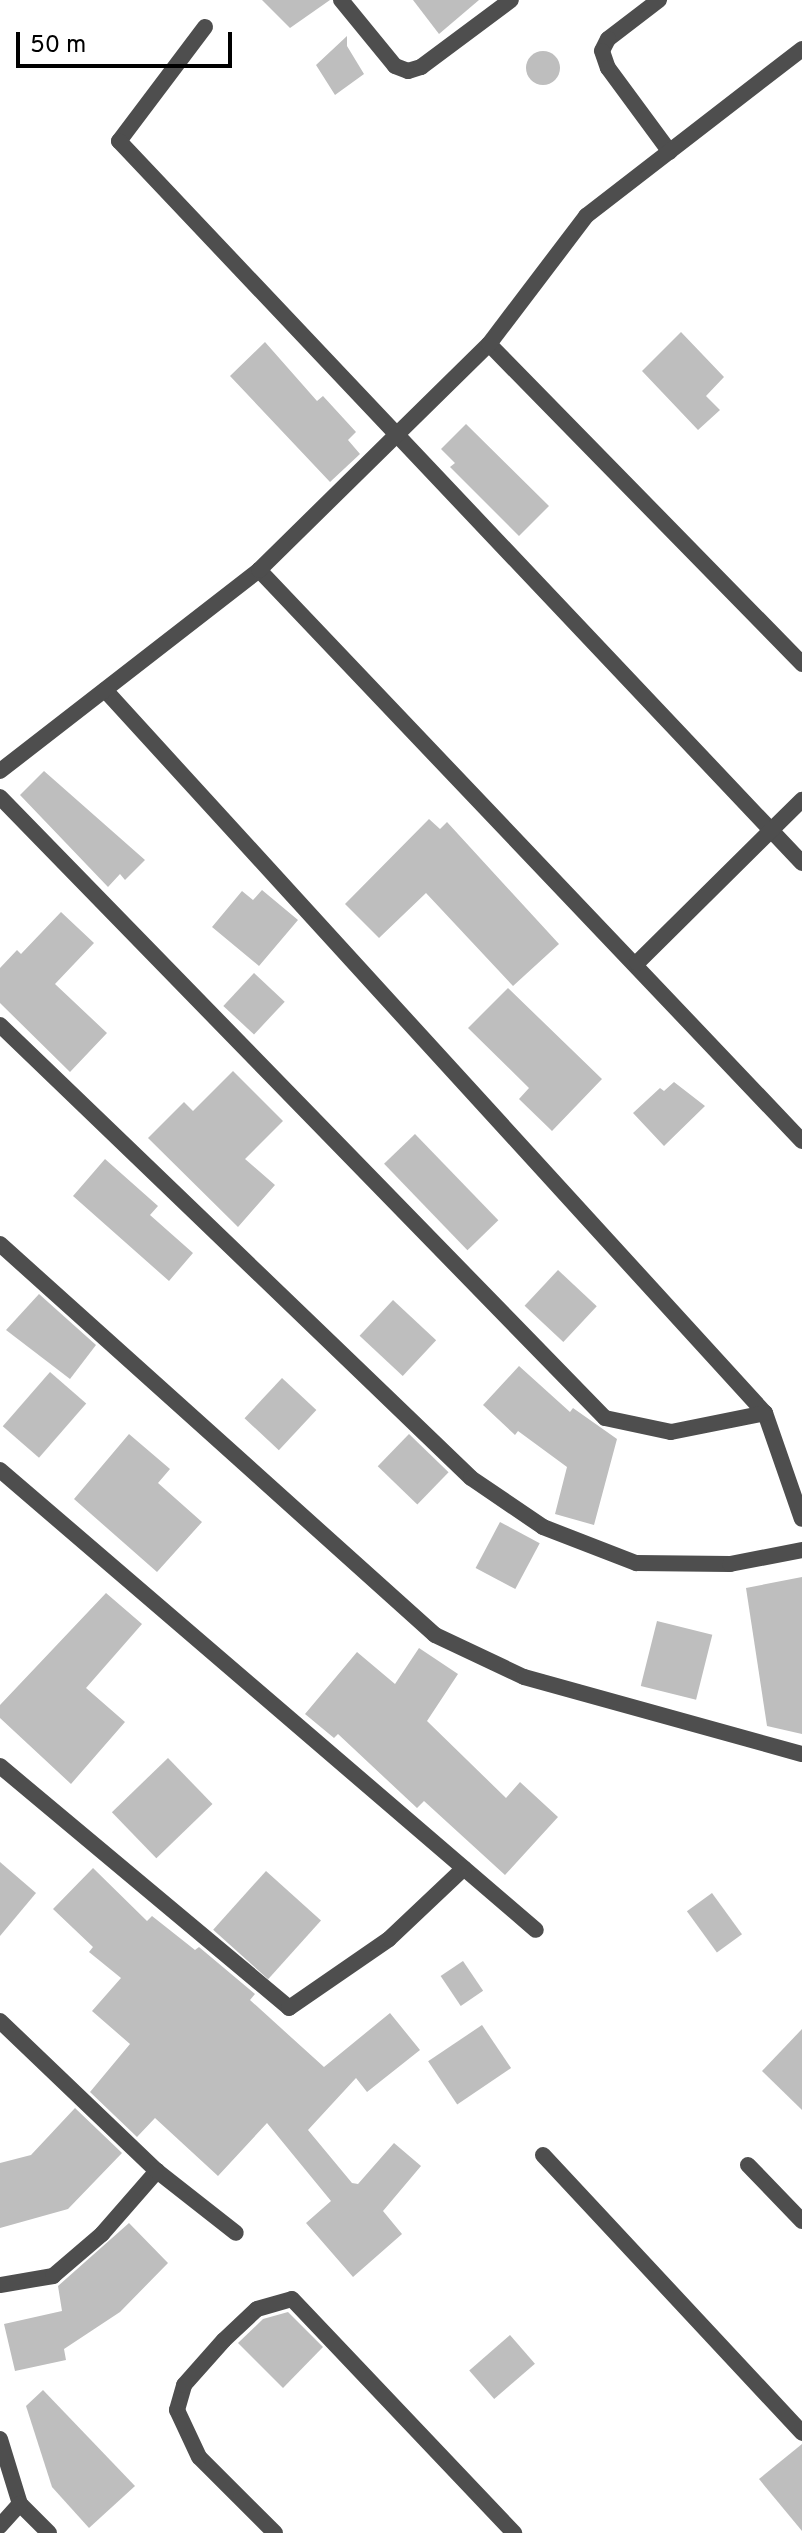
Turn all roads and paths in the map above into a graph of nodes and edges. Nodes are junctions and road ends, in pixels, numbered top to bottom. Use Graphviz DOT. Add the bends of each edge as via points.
graph roads {
  1 [pos="341,0"];
  2 [pos="511,0"];
  3 [pos="659,0"];
  4 [pos="205,27"];
  5 [pos="802,49"];
  6 [pos="670,152"];
  7 [pos="489,344"];
  8 [pos="396,438"];
  9 [pos="259,570"];
  10 [pos="802,664"];
  11 [pos="105,690"];
  12 [pos="0,771"];
  13 [pos="0,797"];
  14 [pos="802,800"];
  15 [pos="769,828"];
  16 [pos="802,863"];
  17 [pos="637,963"];
  18 [pos="0,1025"];
  19 [pos="802,1141"];
  20 [pos="0,1244"];
  21 [pos="765,1413"];
  22 [pos="0,1470"];
  23 [pos="802,1519"];
  24 [pos="802,1550"];
  25 [pos="802,1754"];
  26 [pos="0,1766"];
  27 [pos="464,1868"];
  28 [pos="536,1930"];
  29 [pos="0,2021"];
  30 [pos="543,2155"];
  31 [pos="748,2165"];
  32 [pos="157,2171"];
  33 [pos="802,2221"];
  34 [pos="236,2233"];
  35 [pos="0,2285"];
  36 [pos="802,2433"];
  37 [pos="0,2439"];
  38 [pos="20,2504"];
  39 [pos="0,2526"];
  40 [pos="49,2533"];
  41 [pos="275,2533"];
  42 [pos="514,2533"];
  1 -- 2 [label="street" via="395,66 408,71 421,67"];
  3 -- 6 [label="street" via="608,39 602,51 608,68"];
  4 -- 8 [label="street" via="119,141"];
  5 -- 6 [label="street"];
  6 -- 7 [label="street" via="586,216"];
  7 -- 8 [label="street"];
  7 -- 10 [label="street"];
  8 -- 9 [label="street"];
  8 -- 15 [label="street"];
  9 -- 11 [label="street"];
  9 -- 17 [label="street"];
  11 -- 12 [label="street"];
  11 -- 21 [label="street"];
  13 -- 21 [label="street" via="605,1418 671,1432"];
  14 -- 15 [label="street"];
  15 -- 16 [label="street"];
  15 -- 17 [label="street"];
  17 -- 19 [label="street"];
  18 -- 24 [label="street" via="471,1478 543,1527 636,1563 730,1564"];
  20 -- 25 [label="street" via="435,1635 524,1677"];
  21 -- 23 [label="street"];
  22 -- 27 [label="street"];
  26 -- 27 [label="street" via="289,2008 389,1939"];
  27 -- 28 [label="street"];
  29 -- 32 [label="street"];
  30 -- 36 [label="street"];
  31 -- 33 [label="street"];
  32 -- 34 [label="street"];
  32 -- 35 [label="street" via="102,2234 53,2276"];
  37 -- 38 [label="street"];
  38 -- 39 [label="street"];
  38 -- 40 [label="street"];
  41 -- 42 [label="street" via="199,2457 177,2410 184,2385 224,2340 257,2309 292,2299"];
}
